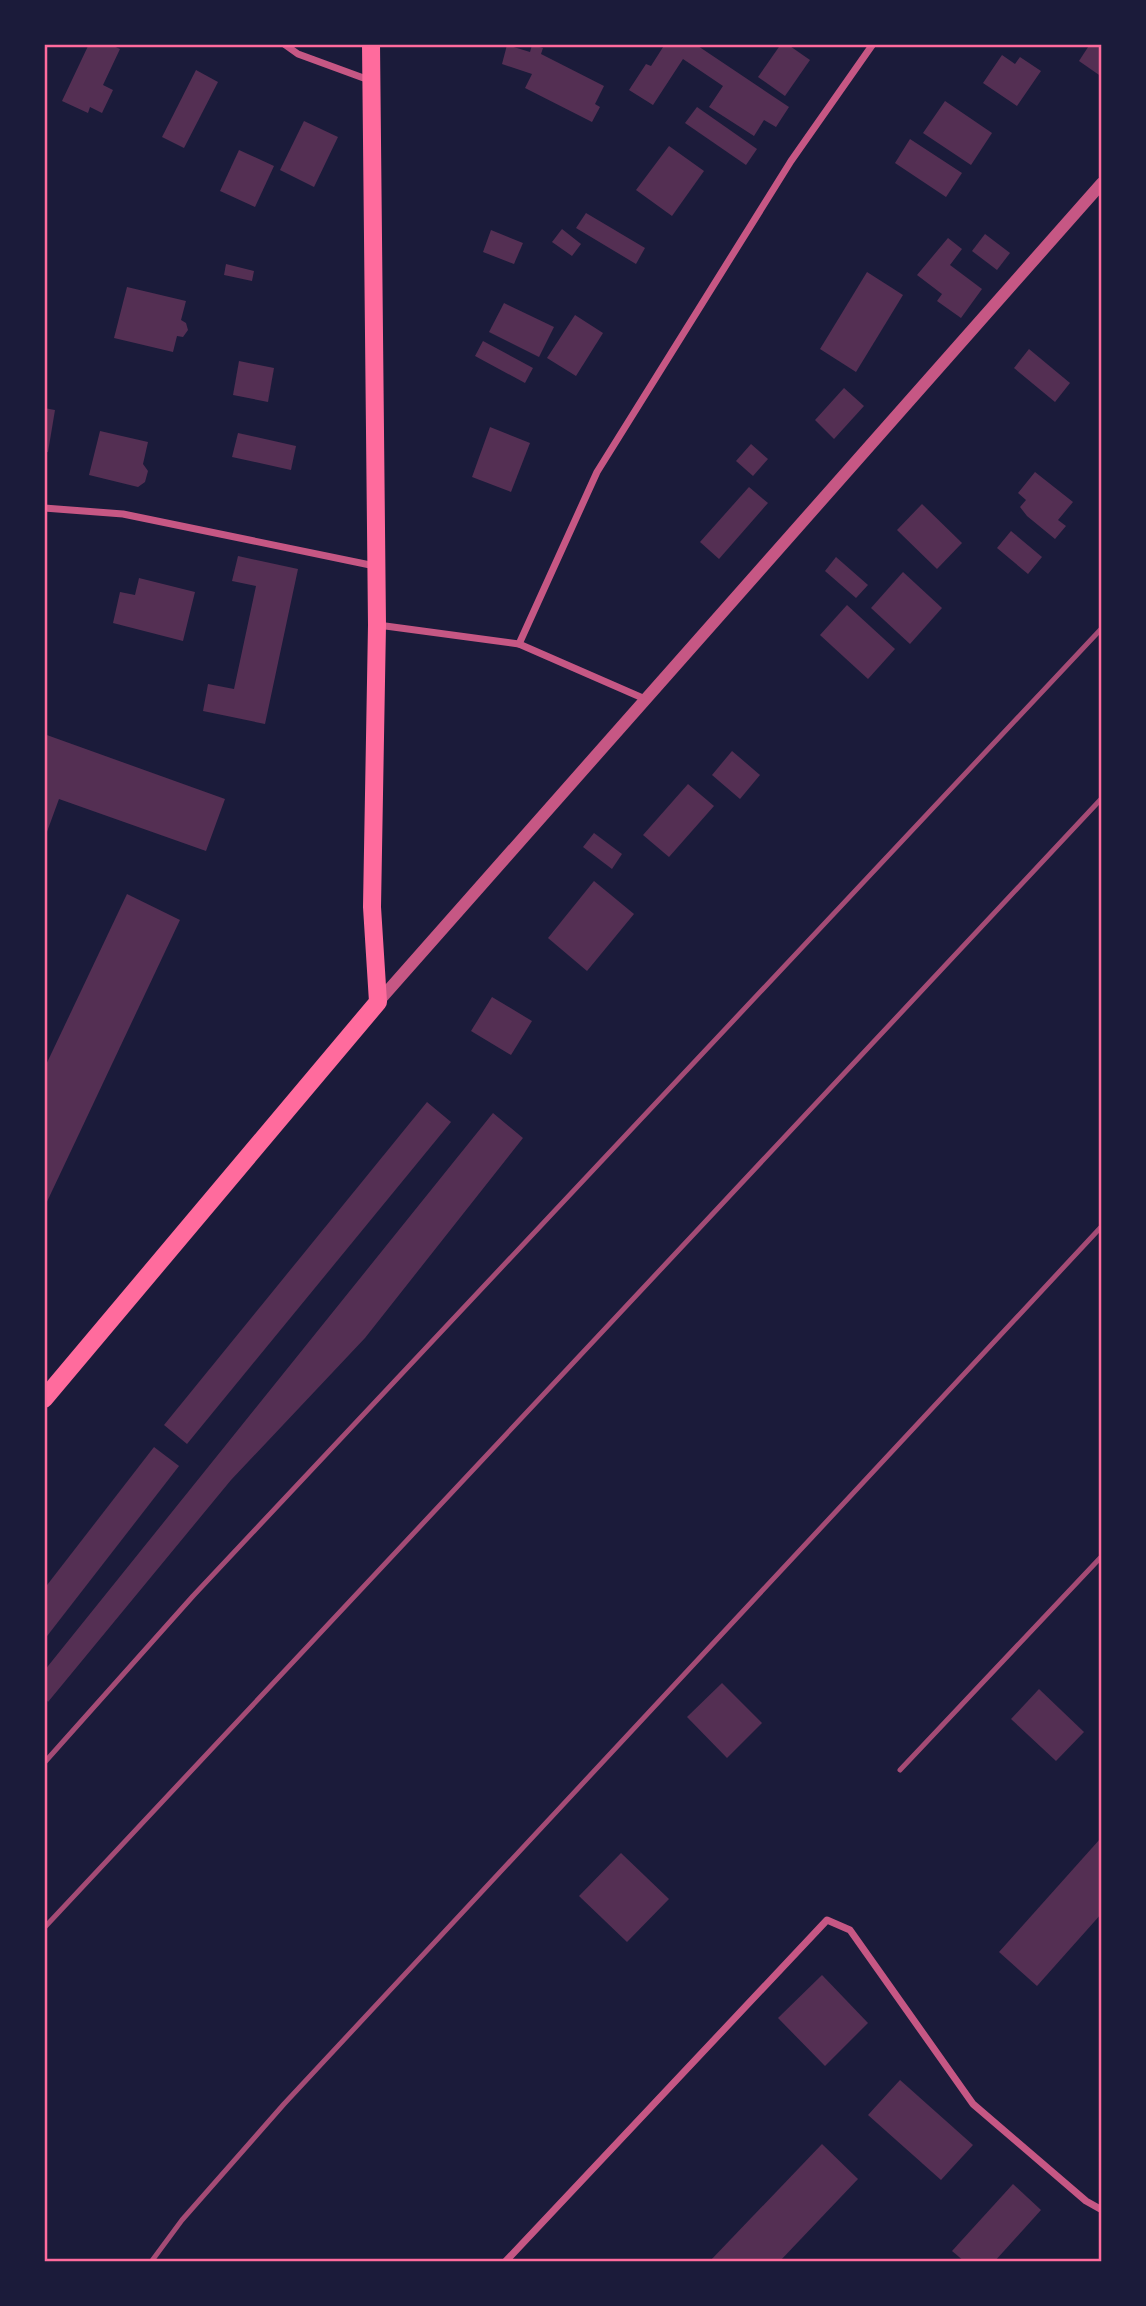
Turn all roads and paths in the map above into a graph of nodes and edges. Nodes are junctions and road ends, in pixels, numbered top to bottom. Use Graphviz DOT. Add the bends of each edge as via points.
graph roads {
  1 [pos="284,44"];
  2 [pos="371,44"];
  3 [pos="873,44"];
  4 [pos="370,80"];
  5 [pos="1102,183"];
  6 [pos="44,508"];
  7 [pos="376,566"];
  8 [pos="377,625"];
  9 [pos="519,644"];
  10 [pos="645,699"];
  11 [pos="378,1002"];
  12 [pos="44,1399"];
  13 [pos="1102,2210"];
  14 [pos="505,2262"];
  1 -- 4 [label="street" via="298,54"];
  2 -- 4 [label="main road"];
  3 -- 9 [label="street" via="791,161 597,472"];
  4 -- 7 [label="main road"];
  5 -- 10 [label="street"];
  6 -- 7 [label="street" via="122,514"];
  7 -- 8 [label="main road"];
  8 -- 9 [label="street"];
  8 -- 11 [label="main road" via="372,908"];
  9 -- 10 [label="street"];
  10 -- 11 [label="street"];
  11 -- 12 [label="main road"];
  13 -- 14 [label="street" via="973,2104 850,1930 827,1920"];
}
